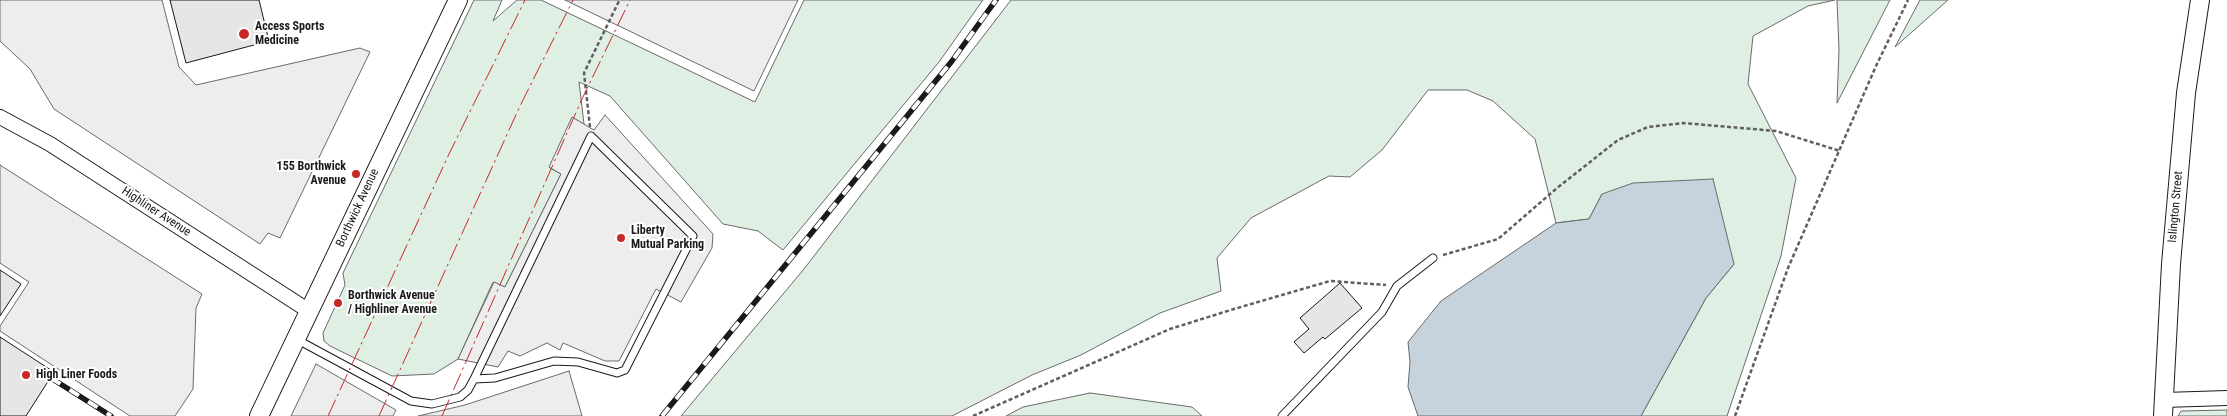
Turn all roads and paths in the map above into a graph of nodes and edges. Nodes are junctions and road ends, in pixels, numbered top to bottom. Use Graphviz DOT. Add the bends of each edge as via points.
graph roads {
  1 [pos="458,0"];
  2 [pos="1908,0"];
  3 [pos="2200,0"];
  4 [pos="619,1"];
  5 [pos="0,117"];
  6 [pos="591,136"];
  7 [pos="1840,151"];
  8 [pos="1433,258"];
  9 [pos="1397,286"];
  10 [pos="309,311"];
  11 [pos="296,339"];
  12 [pos="474,379"];
  13 [pos="2227,398"];
  14 [pos="2164,408"];
  15 [pos="258,416"];
  16 [pos="973,416"];
  17 [pos="1282,416"];
  18 [pos="1736,416"];
  1 -- 10 [label="street, Borthwick Avenue"];
  2 -- 7 [label="path"];
  3 -- 14 [label="street, Islington Street" via="2185,102 2171,264"];
  4 -- 6 [label="path" via="584,74"];
  5 -- 10 [label="street, Highliner Avenue" via="50,144"];
  6 -- 12 [label="lane"];
  6 -- 12 [label="lane" via="693,236 625,370 617,373 578,362 554,361 495,378"];
  7 -- 8 [label="path" via="1776,132 1683,123 1648,127 1618,140 1498,239"];
  7 -- 18 [label="path" via="1788,268"];
  8 -- 9 [label="lane"];
  9 -- 16 [label="path" via="1330,281 1234,309 1170,329"];
  9 -- 17 [label="lane" via="1382,312"];
  10 -- 11 [label="street, Borthwick Avenue"];
  11 -- 12 [label="lane" via="421,404 441,403 460,397"];
  11 -- 15 [label="street, Borthwick Avenue"];
  13 -- 14 [label="street"];
}
